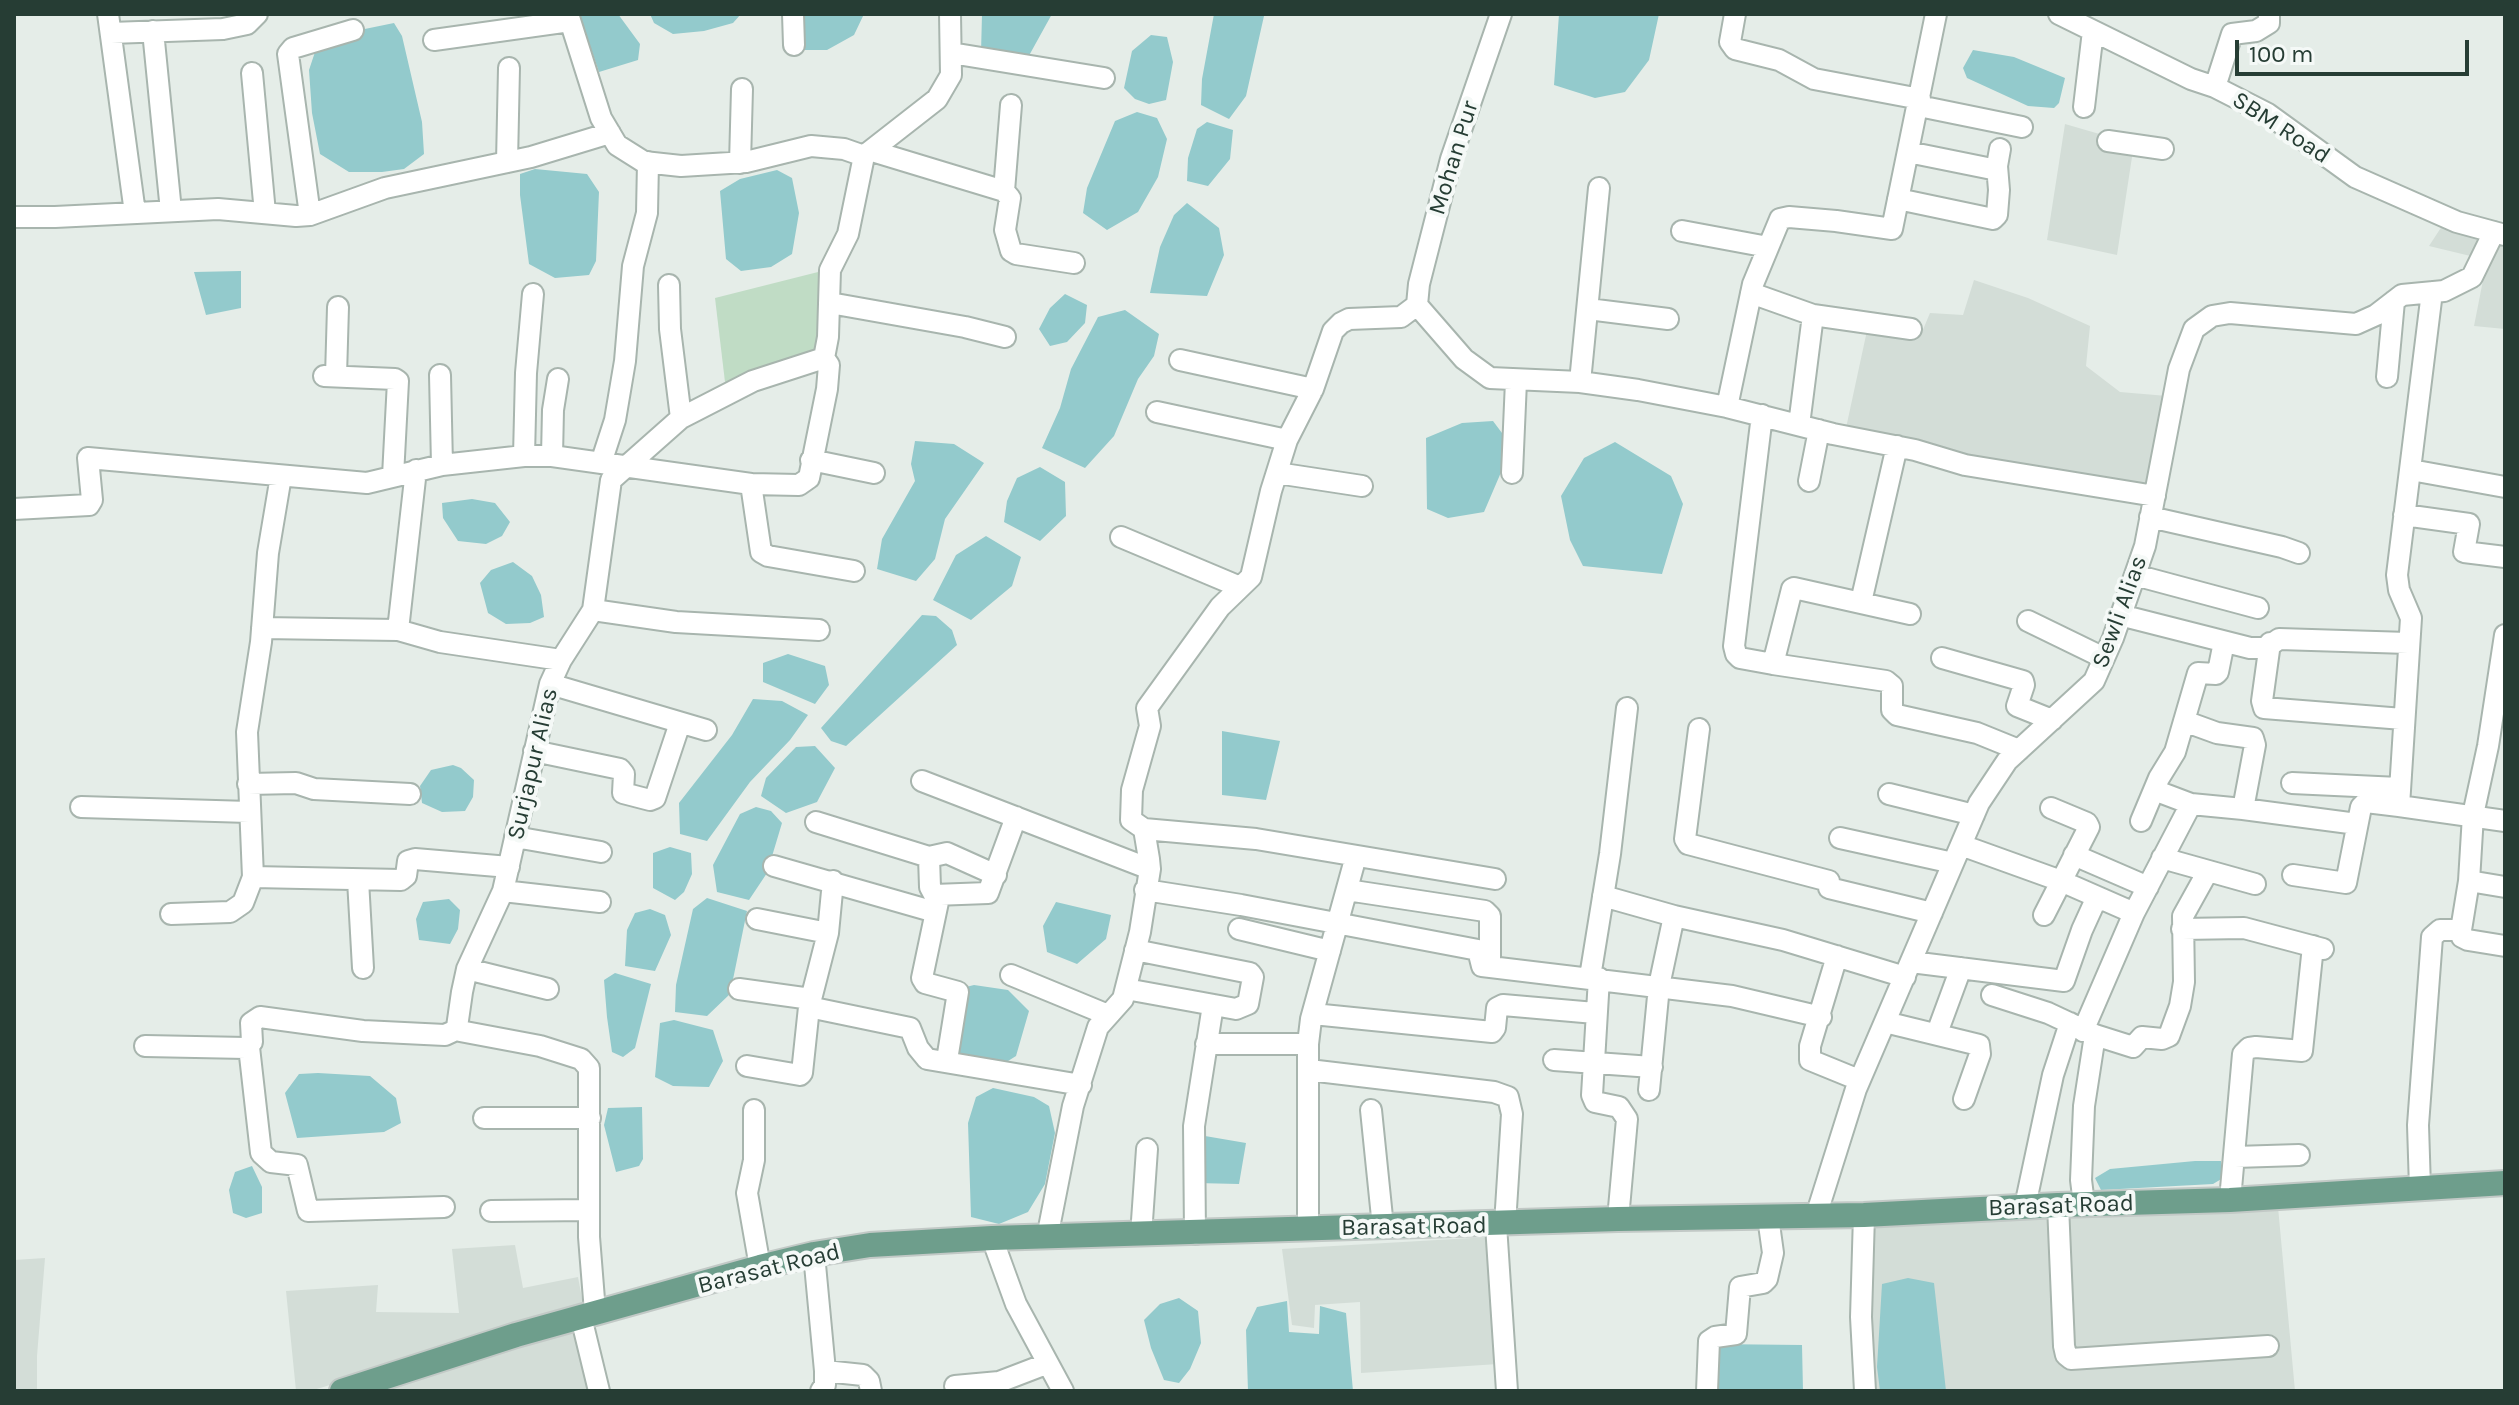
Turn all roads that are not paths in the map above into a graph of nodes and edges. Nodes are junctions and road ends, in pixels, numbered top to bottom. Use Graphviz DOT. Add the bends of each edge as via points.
graph roads {
  1 [pos="257,14"];
  2 [pos="793,14"];
  3 [pos="950,14"];
  4 [pos="1501,14"];
  5 [pos="1735,14"];
  6 [pos="1936,14"];
  7 [pos="2269,14"];
  8 [pos="2067,16"];
  9 [pos="569,18"];
  10 [pos="110,24"];
  11 [pos="353,30"];
  12 [pos="153,31"];
  13 [pos="2093,31"];
  14 [pos="434,40"];
  15 [pos="794,45"];
  16 [pos="951,53"];
  17 [pos="509,68"];
  18 [pos="252,73"];
  19 [pos="1104,78"];
  20 [pos="2215,87"];
  21 [pos="742,89"];
  22 [pos="1919,102"];
  23 [pos="1011,105"];
  24 [pos="2084,107"];
  25 [pos="2022,127"];
  26 [pos="610,133"];
  27 [pos="2108,141"];
  28 [pos="2000,149"];
  29 [pos="2163,149"];
  30 [pos="1908,152"];
  31 [pos="868,153"];
  32 [pos="507,162"];
  33 [pos="648,162"];
  34 [pos="740,163"];
  35 [pos="1997,170"];
  36 [pos="1599,188"];
  37 [pos="1004,191"];
  38 [pos="1898,199"];
  39 [pos="171,211"];
  40 [pos="135,213"];
  41 [pos="265,213"];
  42 [pos="310,215"];
  43 [pos="14,217"];
  44 [pos="1682,231"];
  45 [pos="2500,234"];
  46 [pos="1768,247"];
  47 [pos="1074,263"];
  48 [pos="669,285"];
  49 [pos="2432,292"];
  50 [pos="1751,293"];
  51 [pos="533,294"];
  52 [pos="2394,301"];
  53 [pos="830,303"];
  54 [pos="1417,305"];
  55 [pos="338,307"];
  56 [pos="1588,309"];
  57 [pos="1813,315"];
  58 [pos="1668,319"];
  59 [pos="1911,329"];
  60 [pos="1005,337"];
  61 [pos="824,358"];
  62 [pos="1180,360"];
  63 [pos="440,375"];
  64 [pos="2387,377"];
  65 [pos="558,379"];
  66 [pos="1516,381"];
  67 [pos="1580,382"];
  68 [pos="1313,389"];
  69 [pos="1727,407"];
  70 [pos="1157,412"];
  71 [pos="1762,415"];
  72 [pos="681,418"];
  73 [pos="1809,428"];
  74 [pos="1287,440"];
  75 [pos="1897,446"];
  76 [pos="524,456"];
  77 [pos="552,456"];
  78 [pos="811,460"];
  79 [pos="601,463"];
  80 [pos="442,465"];
  81 [pos="623,468"];
  82 [pos="416,470"];
  83 [pos="2411,470"];
  84 [pos="874,473"];
  85 [pos="1277,473"];
  86 [pos="1512,473"];
  87 [pos="281,476"];
  88 [pos="393,476"];
  89 [pos="1809,481"];
  90 [pos="751,484"];
  91 [pos="1362,486"];
  92 [pos="2505,487"];
  93 [pos="2155,496"];
  94 [pos="14,509"];
  95 [pos="2404,515"];
  96 [pos="2150,517"];
  97 [pos="1121,537"];
  98 [pos="2299,553"];
  99 [pos="2505,557"];
  100 [pos="854,571"];
  101 [pos="2135,575"];
  102 [pos="1240,587"];
  103 [pos="1861,602"];
  104 [pos="2258,608"];
  105 [pos="593,610"];
  106 [pos="1910,614"];
  107 [pos="2120,615"];
  108 [pos="2028,621"];
  109 [pos="262,628"];
  110 [pos="398,630"];
  111 [pos="819,630"];
  112 [pos="2505,635"];
  113 [pos="2224,642"];
  114 [pos="2270,643"];
  115 [pos="2408,643"];
  116 [pos="1942,658"];
  117 [pos="2104,658"];
  118 [pos="561,660"];
  119 [pos="1773,664"];
  120 [pos="550,684"];
  121 [pos="1627,708"];
  122 [pos="2403,719"];
  123 [pos="2052,720"];
  124 [pos="2184,721"];
  125 [pos="680,723"];
  126 [pos="1699,729"];
  127 [pos="706,730"];
  128 [pos="2019,750"];
  129 [pos="534,751"];
  130 [pos="922,781"];
  131 [pos="2292,783"];
  132 [pos="248,784"];
  133 [pos="2154,790"];
  134 [pos="410,794"];
  135 [pos="1889,794"];
  136 [pos="2399,797"];
  137 [pos="2191,804"];
  138 [pos="81,807"];
  139 [pos="2051,808"];
  140 [pos="2243,809"];
  141 [pos="249,812"];
  142 [pos="1974,815"];
  143 [pos="2473,815"];
  144 [pos="1016,817"];
  145 [pos="2141,821"];
  146 [pos="2505,821"];
  147 [pos="816,822"];
  148 [pos="2357,824"];
  149 [pos="1144,829"];
  150 [pos="515,837"];
  151 [pos="1840,838"];
  152 [pos="601,852"];
  153 [pos="1957,854"];
  154 [pos="2074,855"];
  155 [pos="1356,856"];
  156 [pos="929,857"];
  157 [pos="2162,858"];
  158 [pos="774,866"];
  159 [pos="509,867"];
  160 [pos="1150,869"];
  161 [pos="2208,871"];
  162 [pos="996,875"];
  163 [pos="2293,875"];
  164 [pos="253,877"];
  165 [pos="1495,879"];
  166 [pos="358,880"];
  167 [pos="833,881"];
  168 [pos="2061,881"];
  169 [pos="2469,881"];
  170 [pos="2255,884"];
  171 [pos="2148,887"];
  172 [pos="2505,887"];
  173 [pos="1145,890"];
  174 [pos="1347,890"];
  175 [pos="503,891"];
  176 [pos="1603,896"];
  177 [pos="2097,897"];
  178 [pos="600,902"];
  179 [pos="935,904"];
  180 [pos="1932,913"];
  181 [pos="2134,913"];
  182 [pos="171,914"];
  183 [pos="2044,915"];
  184 [pos="1674,916"];
  185 [pos="757,919"];
  186 [pos="1338,923"];
  187 [pos="1239,929"];
  188 [pos="2182,929"];
  189 [pos="2461,930"];
  190 [pos="828,933"];
  191 [pos="2505,946"];
  192 [pos="1135,950"];
  193 [pos="1330,951"];
  194 [pos="1837,956"];
  195 [pos="1490,967"];
  196 [pos="363,968"];
  197 [pos="1961,968"];
  198 [pos="467,969"];
  199 [pos="1908,970"];
  200 [pos="2069,970"];
  201 [pos="1011,975"];
  202 [pos="1594,978"];
  203 [pos="2104,981"];
  204 [pos="1659,986"];
  205 [pos="548,989"];
  206 [pos="739,989"];
  207 [pos="1126,989"];
  208 [pos="1992,995"];
  209 [pos="810,1003"];
  210 [pos="1213,1005"];
  211 [pos="1595,1013"];
  212 [pos="1313,1014"];
  213 [pos="1108,1015"];
  214 [pos="1821,1017"];
  215 [pos="1885,1022"];
  216 [pos="458,1029"];
  217 [pos="2083,1030"];
  218 [pos="1937,1033"];
  219 [pos="1206,1044"];
  220 [pos="1308,1044"];
  221 [pos="145,1046"];
  222 [pos="249,1047"];
  223 [pos="947,1060"];
  224 [pos="1554,1060"];
  225 [pos="1593,1064"];
  226 [pos="747,1066"];
  227 [pos="1652,1067"];
  228 [pos="1309,1070"];
  229 [pos="1859,1080"];
  230 [pos="1081,1085"];
  231 [pos="1649,1090"];
  232 [pos="1964,1099"];
  233 [pos="754,1110"];
  234 [pos="1371,1110"];
  235 [pos="484,1118"];
  236 [pos="590,1118"];
  237 [pos="1147,1149"];
  238 [pos="2299,1155"];
  239 [pos="2235,1157"];
  240 [pos="2505,1183"];
  241 [pos="2420,1188"];
  242 [pos="2230,1200"];
  243 [pos="2084,1204"];
  244 [pos="2058,1205"];
  245 [pos="2025,1206"];
  246 [pos="444,1207"];
  247 [pos="589,1210"];
  248 [pos="491,1211"];
  249 [pos="1864,1215"];
  250 [pos="1816,1216"];
  251 [pos="1768,1217"];
  252 [pos="1618,1219"];
  253 [pos="1500,1224"];
  254 [pos="1383,1227"];
  255 [pos="1308,1230"];
  256 [pos="1195,1234"];
  257 [pos="1141,1235"];
  258 [pos="992,1238"];
  259 [pos="1047,1238"];
  260 [pos="814,1254"];
  261 [pos="760,1267"];
  262 [pos="588,1315"];
  263 [pos="2268,1346"];
  264 [pos="1046,1364"];
  265 [pos="823,1381"];
  266 [pos="955,1386"];
  267 [pos="342,1391"];
  268 [pos="599,1391"];
  269 [pos="871,1391"];
  270 [pos="1063,1391"];
  271 [pos="1507,1391"];
  272 [pos="1707,1391"];
  273 [pos="1865,1391"];
  1 -- 12 [label="street" via="238,27"];
  2 -- 15 [label="street"];
  3 -- 16 [label="street"];
  4 -- 54 [label="street, Mohan Pur" via="1451,159"];
  5 -- 22 [label="street" via="1730,42 1735,49 1779,60 1814,79"];
  6 -- 22 [label="street"];
  7 -- 20 [label="street" via="2269,23 2256,31 2232,34"];
  8 -- 13 [label="street, SBM Road"];
  9 -- 14 [label="street"];
  9 -- 26 [label="street"];
  10 -- 12 [label="street"];
  10 -- 40 [label="street"];
  11 -- 42 [label="street" via="288,54"];
  12 -- 39 [label="street"];
  13 -- 20 [label="street, SBM Road"];
  13 -- 24 [label="street"];
  16 -- 19 [label="street"];
  16 -- 31 [label="street" via="951,75 937,99"];
  17 -- 32 [label="street"];
  18 -- 41 [label="street"];
  20 -- 45 [label="street, SBM Road" via="2268,114 2355,177 2457,222"];
  21 -- 34 [label="street"];
  22 -- 25 [label="street"];
  22 -- 30 [label="street"];
  23 -- 37 [label="street"];
  26 -- 32 [label="street"];
  26 -- 33 [label="street" via="617,145"];
  27 -- 29 [label="street"];
  28 -- 35 [label="street"];
  30 -- 35 [label="street"];
  30 -- 38 [label="street"];
  31 -- 34 [label="street" via="811,146"];
  31 -- 37 [label="street"];
  31 -- 53 [label="street" via="848,234 830,270"];
  32 -- 42 [label="street" via="385,188"];
  33 -- 34 [label="street"];
  33 -- 79 [label="street" via="647,213 633,266 625,361"];
  35 -- 38 [label="street" via="1993,219"];
  36 -- 56 [label="street"];
  37 -- 47 [label="street" via="1010,201 1005,233 1013,253"];
  38 -- 46 [label="street" via="1892,229 1789,217 1776,224"];
  39 -- 40 [label="street"];
  39 -- 41 [label="street"];
  40 -- 43 [label="street"];
  41 -- 42 [label="street"];
  44 -- 46 [label="street"];
  45 -- 49 [label="street, Sewli Alias" via="2472,277"];
  46 -- 50 [label="street"];
  48 -- 72 [label="street"];
  49 -- 52 [label="street, Sewli Alias"];
  49 -- 83 [label="street"];
  50 -- 57 [label="street"];
  50 -- 69 [label="street"];
  51 -- 76 [label="street"];
  52 -- 64 [label="street"];
  52 -- 93 [label="street, Sewli Alias" via="2356,324 2230,313 2212,316 2194,329 2179,369"];
  53 -- 60 [label="street"];
  53 -- 61 [label="street"];
  54 -- 66 [label="street" via="1464,359 1490,378"];
  54 -- 68 [label="street" via="1401,317 1341,323 1330,338"];
  55 -- 88 [label="street" via="330,376 398,381"];
  56 -- 58 [label="street"];
  56 -- 67 [label="street"];
  57 -- 59 [label="street"];
  57 -- 73 [label="street"];
  61 -- 72 [label="street, Surjapur Alias" via="753,381"];
  61 -- 78 [label="street" via="829,365 827,389"];
  62 -- 68 [label="street"];
  63 -- 80 [label="street"];
  65 -- 77 [label="street"];
  66 -- 67 [label="street"];
  66 -- 86 [label="street"];
  67 -- 69 [label="street"];
  68 -- 74 [label="street"];
  69 -- 71 [label="street"];
  70 -- 74 [label="street"];
  71 -- 73 [label="street"];
  71 -- 119 [label="street" via="1734,646 1740,658"];
  72 -- 81 [label="street, Surjapur Alias"];
  73 -- 75 [label="street"];
  73 -- 89 [label="street"];
  74 -- 85 [label="street"];
  75 -- 93 [label="street" via="1965,465"];
  75 -- 103 [label="street"];
  76 -- 77 [label="street"];
  76 -- 80 [label="street"];
  77 -- 79 [label="street"];
  78 -- 84 [label="street"];
  78 -- 90 [label="street" via="806,483"];
  79 -- 81 [label="street"];
  80 -- 82 [label="street"];
  81 -- 90 [label="street"];
  81 -- 105 [label="street, Surjapur Alias" via="611,480"];
  82 -- 88 [label="street"];
  82 -- 110 [label="street"];
  83 -- 92 [label="street"];
  83 -- 95 [label="street"];
  85 -- 91 [label="street"];
  85 -- 102 [label="street" via="1251,577"];
  87 -- 88 [label="street" via="367,483"];
  87 -- 94 [label="street" via="88,458 89,505"];
  87 -- 109 [label="street"];
  90 -- 100 [label="street" via="761,552"];
  93 -- 96 [label="street, Sewli Alias"];
  95 -- 99 [label="street" via="2469,524 2464,552"];
  95 -- 115 [label="street" via="2397,575 2411,618"];
  96 -- 98 [label="street"];
  96 -- 101 [label="street, Sewli Alias"];
  97 -- 102 [label="street"];
  101 -- 104 [label="street"];
  101 -- 107 [label="street, Sewli Alias"];
  102 -- 149 [label="street" via="1147,708 1150,726 1132,790 1131,820"];
  103 -- 106 [label="street"];
  103 -- 119 [label="street" via="1792,589"];
  105 -- 111 [label="street" via="676,622"];
  105 -- 118 [label="street, Surjapur Alias"];
  107 -- 113 [label="street"];
  107 -- 117 [label="street, Sewli Alias"];
  108 -- 117 [label="street"];
  109 -- 110 [label="street"];
  109 -- 132 [label="street" via="247,732"];
  110 -- 118 [label="street" via="440,642"];
  112 -- 143 [label="street"];
  113 -- 114 [label="street" via="2250,648"];
  113 -- 124 [label="street" via="2218,672 2198,673"];
  114 -- 115 [label="street"];
  114 -- 122 [label="street" via="2264,708"];
  115 -- 122 [label="street"];
  116 -- 123 [label="street" via="2023,681 2017,706"];
  117 -- 123 [label="street, Sewli Alias" via="2094,681"];
  118 -- 120 [label="street, Surjapur Alias"];
  119 -- 128 [label="street" via="1886,681 1892,686 1891,706 1897,715 1977,733"];
  120 -- 125 [label="street"];
  120 -- 129 [label="street, Surjapur Alias"];
  121 -- 176 [label="street"];
  122 -- 136 [label="street"];
  123 -- 128 [label="street, Sewli Alias"];
  124 -- 133 [label="street" via="2175,752"];
  124 -- 140 [label="street" via="2253,738"];
  125 -- 127 [label="street"];
  125 -- 129 [label="street" via="650,800 623,793 620,769"];
  126 -- 180 [label="street" via="1688,844"];
  128 -- 142 [label="street, Sewli Alias"];
  129 -- 150 [label="street, Surjapur Alias"];
  130 -- 144 [label="street"];
  131 -- 136 [label="street"];
  132 -- 134 [label="street"];
  132 -- 141 [label="street"];
  133 -- 137 [label="street"];
  133 -- 145 [label="street"];
  135 -- 142 [label="street"];
  136 -- 143 [label="street"];
  136 -- 148 [label="street" via="2364,803"];
  137 -- 140 [label="street"];
  137 -- 157 [label="street"];
  138 -- 141 [label="street"];
  139 -- 154 [label="street" via="2089,825"];
  140 -- 148 [label="street"];
  141 -- 164 [label="street"];
  142 -- 153 [label="street, Sewli Alias"];
  143 -- 146 [label="street"];
  143 -- 169 [label="street"];
  144 -- 160 [label="street"];
  144 -- 162 [label="street"];
  147 -- 156 [label="street"];
  148 -- 163 [label="street" via="2346,883"];
  149 -- 155 [label="street" via="1256,839"];
  149 -- 160 [label="street"];
  150 -- 152 [label="street"];
  150 -- 159 [label="street, Surjapur Alias"];
  151 -- 153 [label="street"];
  153 -- 168 [label="street"];
  153 -- 180 [label="street, Sewli Alias"];
  154 -- 168 [label="street"];
  154 -- 171 [label="street"];
  155 -- 165 [label="street"];
  155 -- 174 [label="street"];
  156 -- 162 [label="street" via="947,853"];
  156 -- 179 [label="street"];
  157 -- 161 [label="street"];
  157 -- 171 [label="street"];
  158 -- 167 [label="street"];
  159 -- 166 [label="street" via="411,859 404,879"];
  159 -- 175 [label="street, Surjapur Alias"];
  160 -- 173 [label="street"];
  161 -- 170 [label="street"];
  161 -- 188 [label="street" via="2185,910"];
  162 -- 179 [label="street" via="985,894"];
  164 -- 166 [label="street"];
  164 -- 182 [label="street" via="243,903 230,912"];
  166 -- 196 [label="street"];
  167 -- 179 [label="street"];
  167 -- 190 [label="street"];
  168 -- 177 [label="street"];
  168 -- 183 [label="street"];
  169 -- 172 [label="street"];
  169 -- 189 [label="street"];
  171 -- 181 [label="street"];
  173 -- 186 [label="street"];
  173 -- 192 [label="street"];
  174 -- 186 [label="street"];
  174 -- 195 [label="street" via="1485,911 1490,916"];
  175 -- 178 [label="street"];
  175 -- 198 [label="street, Surjapur Alias"];
  176 -- 184 [label="street"];
  176 -- 202 [label="street"];
  177 -- 181 [label="street"];
  177 -- 200 [label="street"];
  179 -- 223 [label="street" via="922,978 958,992"];
  180 -- 199 [label="street, Sewli Alias"];
  181 -- 203 [label="street"];
  184 -- 194 [label="street"];
  184 -- 204 [label="street"];
  185 -- 190 [label="street"];
  186 -- 193 [label="street"];
  186 -- 195 [label="street" via="1478,950 1482,966"];
  187 -- 193 [label="street"];
  188 -- 217 [label="street" via="2184,982 2169,1036 2142,1037 2129,1047"];
  188 -- 239 [label="street" via="2244,928 2320,948 2302,1051 2256,1047 2243,1054"];
  189 -- 191 [label="street" via="2468,940"];
  189 -- 241 [label="street" via="2440,930 2432,937 2418,1125"];
  190 -- 209 [label="street"];
  192 -- 207 [label="street"];
  192 -- 210 [label="street" via="1252,974 1245,1008"];
  193 -- 212 [label="street"];
  194 -- 199 [label="street"];
  194 -- 214 [label="street"];
  195 -- 202 [label="street"];
  197 -- 199 [label="street"];
  197 -- 200 [label="street" via="2060,983"];
  197 -- 218 [label="street"];
  198 -- 205 [label="street"];
  198 -- 216 [label="street, Surjapur Alias"];
  199 -- 215 [label="street, Sewli Alias"];
  200 -- 203 [label="street"];
  201 -- 213 [label="street"];
  202 -- 204 [label="street"];
  202 -- 211 [label="street"];
  203 -- 217 [label="street"];
  204 -- 214 [label="street"];
  204 -- 227 [label="street"];
  206 -- 209 [label="street"];
  207 -- 210 [label="street"];
  207 -- 213 [label="street"];
  208 -- 217 [label="street"];
  209 -- 223 [label="street" via="910,1028 921,1054"];
  209 -- 226 [label="street" via="800,1075"];
  210 -- 219 [label="street"];
  211 -- 212 [label="street" via="1503,1005 1497,1008 1492,1032"];
  211 -- 225 [label="street"];
  212 -- 220 [label="street"];
  213 -- 230 [label="street" via="1098,1027"];
  214 -- 229 [label="street" via="1810,1060"];
  215 -- 218 [label="street"];
  215 -- 229 [label="street, Sewli Alias"];
  216 -- 222 [label="street" via="445,1035 363,1031 260,1017 251,1023"];
  216 -- 236 [label="street" via="581,1059 589,1068"];
  217 -- 243 [label="street"];
  217 -- 245 [label="street" via="2053,1075"];
  218 -- 232 [label="street" via="1979,1045"];
  219 -- 220 [label="street"];
  219 -- 256 [label="street" via="1194,1126"];
  220 -- 228 [label="street"];
  221 -- 222 [label="street"];
  222 -- 246 [label="street" via="261,1153 271,1162 297,1165 308,1211"];
  223 -- 230 [label="street"];
  224 -- 225 [label="street"];
  225 -- 227 [label="street"];
  225 -- 252 [label="street" via="1593,1100 1619,1107 1627,1119"];
  227 -- 231 [label="street"];
  228 -- 253 [label="street" via="1508,1097 1512,1114"];
  228 -- 255 [label="street"];
  229 -- 250 [label="street, Sewli Alias"];
  230 -- 259 [label="street"];
  233 -- 261 [label="street" via="754,1160 747,1193"];
  234 -- 254 [label="street"];
  235 -- 236 [label="street"];
  236 -- 247 [label="street"];
  237 -- 257 [label="street"];
  238 -- 239 [label="street"];
  239 -- 242 [label="street"];
  240 -- 241 [label="main road, Barasat Road"];
  241 -- 242 [label="main road, Barasat Road"];
  242 -- 243 [label="main road, Barasat Road"];
  243 -- 244 [label="main road, Barasat Road"];
  244 -- 245 [label="main road, Barasat Road"];
  244 -- 263 [label="street" via="2064,1346 2071,1359"];
  245 -- 249 [label="main road, Barasat Road"];
  247 -- 248 [label="street"];
  247 -- 262 [label="street"];
  249 -- 250 [label="main road, Barasat Road"];
  249 -- 273 [label="street"];
  250 -- 251 [label="main road, Barasat Road"];
  251 -- 252 [label="main road, Barasat Road"];
  251 -- 272 [label="street" via="1773,1253 1767,1279 1740,1287 1736,1334 1709,1341"];
  252 -- 253 [label="main road, Barasat Road"];
  253 -- 254 [label="main road, Barasat Road"];
  253 -- 271 [label="street"];
  254 -- 255 [label="main road, Barasat Road"];
  255 -- 256 [label="main road, Barasat Road"];
  256 -- 257 [label="main road, Barasat Road"];
  257 -- 259 [label="main road, Barasat Road"];
  258 -- 259 [label="main road, Barasat Road"];
  258 -- 260 [label="main road, Barasat Road"];
  258 -- 264 [label="street"];
  260 -- 261 [label="main road, Barasat Road"];
  260 -- 265 [label="street"];
  261 -- 262 [label="main road, Barasat Road"];
  262 -- 267 [label="main road, Barasat Road"];
  262 -- 268 [label="street"];
  264 -- 266 [label="street" via="999,1382"];
  264 -- 270 [label="street"];
  265 -- 269 [label="street" via="863,1375"];
}
